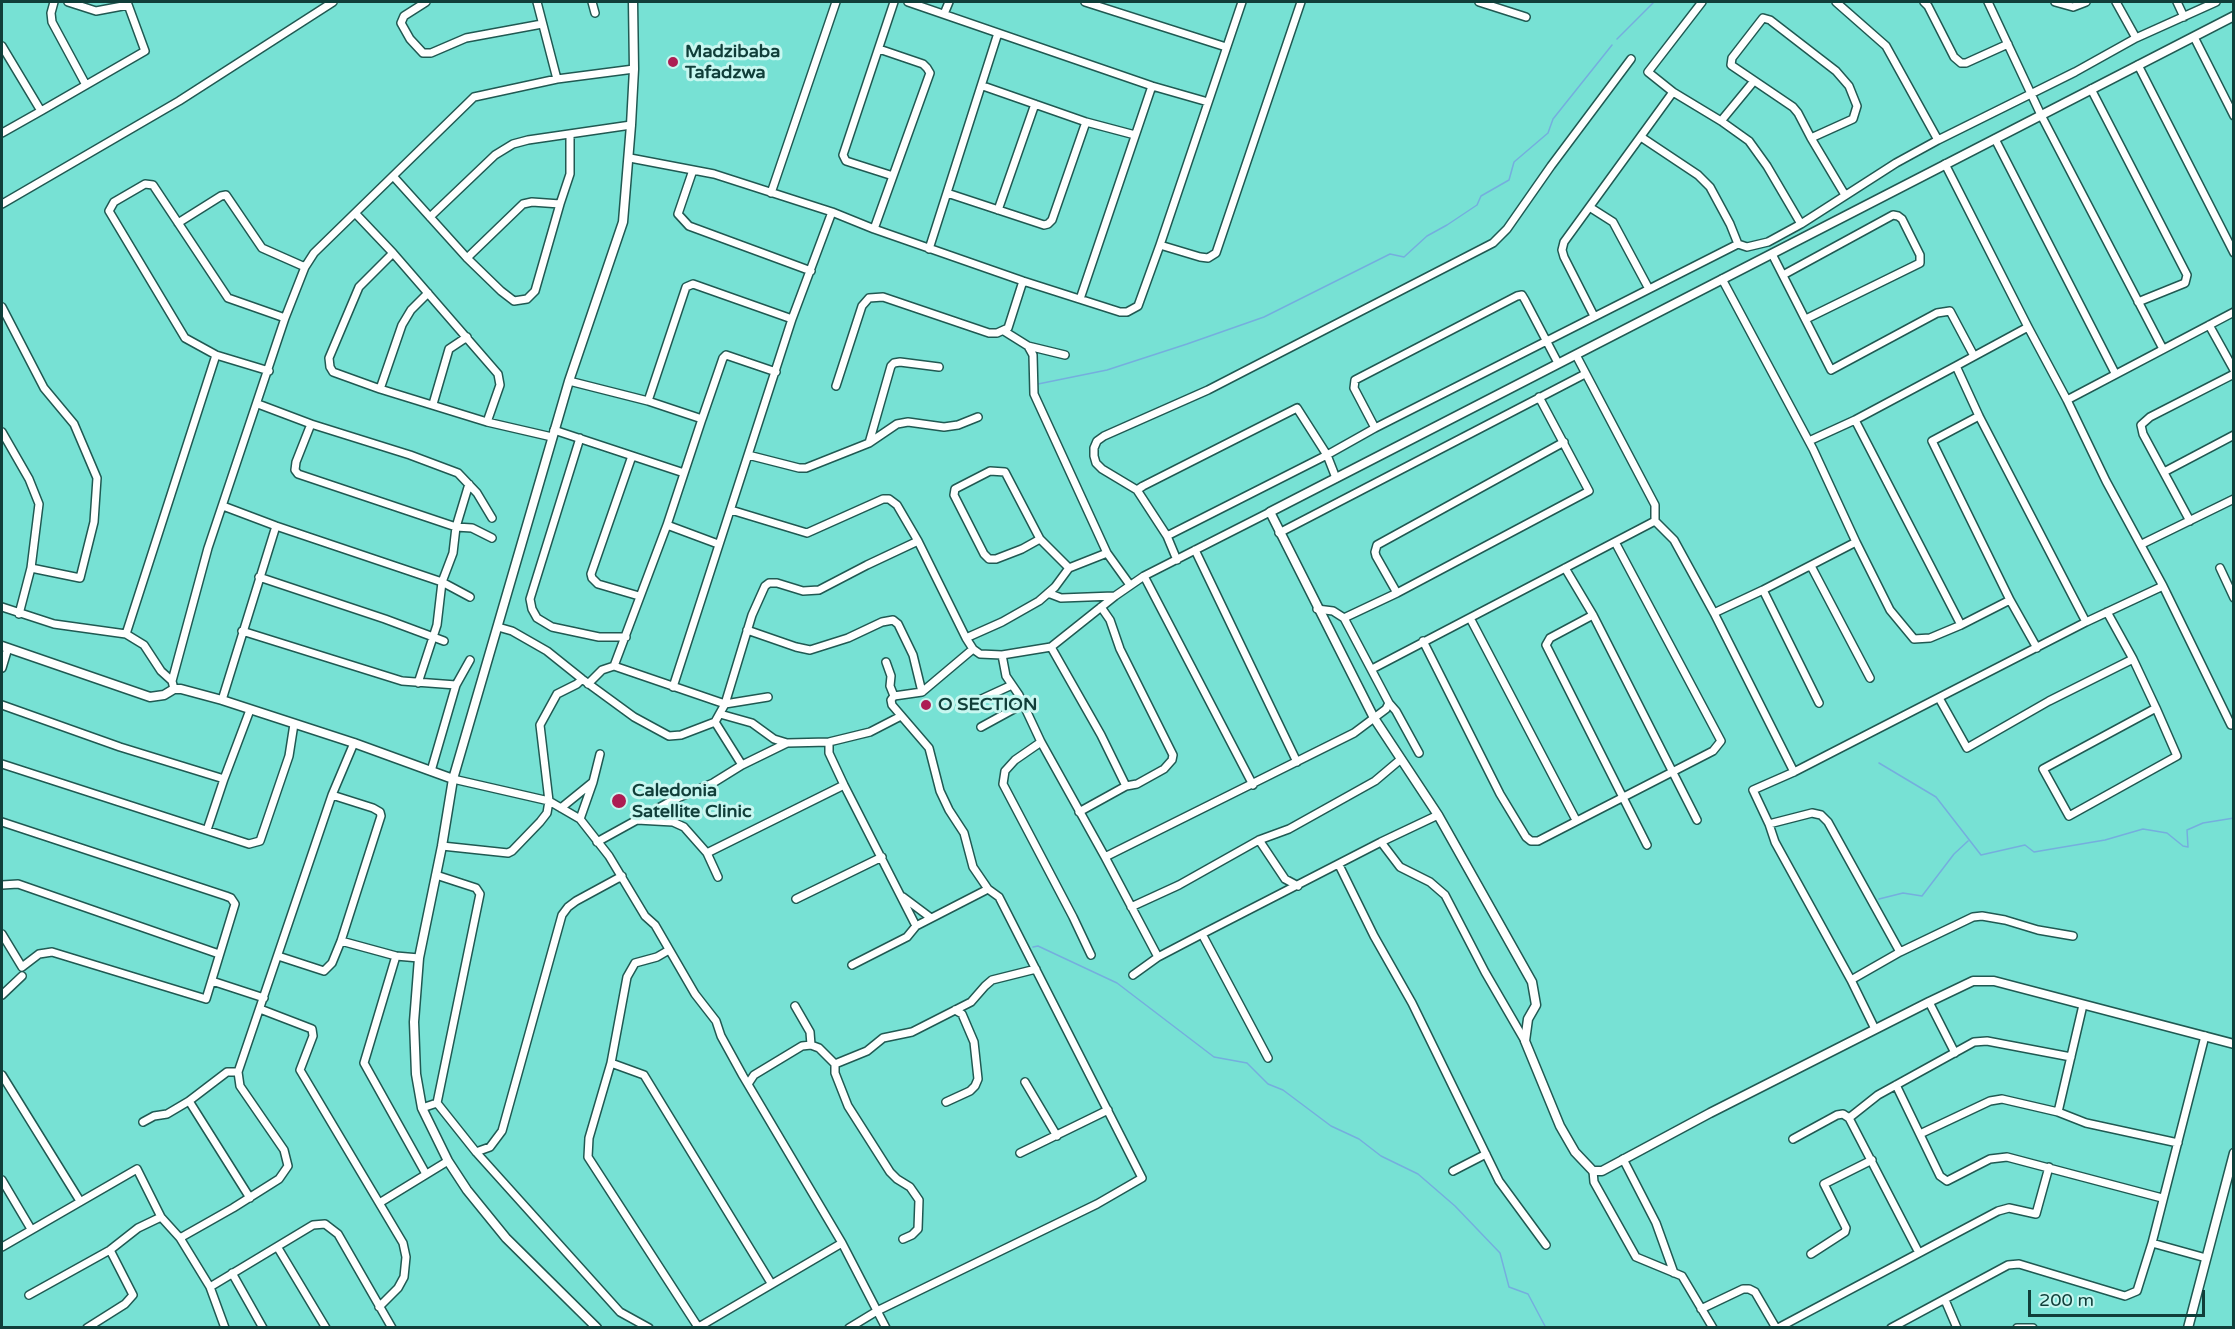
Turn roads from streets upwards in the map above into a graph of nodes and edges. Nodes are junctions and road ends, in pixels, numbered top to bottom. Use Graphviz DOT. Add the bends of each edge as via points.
graph roads {
  1 [pos="54,2"];
  2 [pos="68,2"];
  3 [pos="333,2"];
  4 [pos="426,2"];
  5 [pos="537,2"];
  6 [pos="592,2"];
  7 [pos="633,2"];
  8 [pos="836,2"];
  9 [pos="894,2"];
  10 [pos="908,2"];
  11 [pos="949,2"];
  12 [pos="1085,2"];
  13 [pos="1242,2"];
  14 [pos="1301,2"];
  15 [pos="1479,2"];
  16 [pos="1702,2"];
  17 [pos="1836,2"];
  18 [pos="1924,2"];
  19 [pos="1988,2"];
  20 [pos="2055,2"];
  21 [pos="2086,2"];
  22 [pos="2116,2"];
  23 [pos="2177,2"];
  24 [pos="2216,2"];
  25 [pos="128,4"];
  26 [pos="595,13"];
  27 [pos="945,14"];
  28 [pos="2234,16"];
  29 [pos="1526,17"];
  30 [pos="2184,17"];
  31 [pos="542,24"];
  32 [pos="998,33"];
  33 [pos="2194,37"];
  34 [pos="2136,38"];
  35 [pos="2008,44"];
  36 [pos="2,46"];
  37 [pos="1226,47"];
  38 [pos="879,49"];
  39 [pos="1631,59"];
  40 [pos="2138,65"];
  41 [pos="634,69"];
  42 [pos="557,79"];
  43 [pos="1754,81"];
  44 [pos="86,85"];
  45 [pos="1152,86"];
  46 [pos="983,87"];
  47 [pos="2091,89"];
  48 [pos="1673,92"];
  49 [pos="2031,93"];
  50 [pos="1208,102"];
  51 [pos="2230,102"];
  52 [pos="1035,104"];
  53 [pos="41,111"];
  54 [pos="2041,115"];
  55 [pos="2234,116"];
  56 [pos="1721,121"];
  57 [pos="1086,122"];
  58 [pos="631,125"];
  59 [pos="2,133"];
  60 [pos="570,134"];
  61 [pos="1136,135"];
  62 [pos="1641,137"];
  63 [pos="1811,138"];
  64 [pos="1995,139"];
  65 [pos="1938,141"];
  66 [pos="630,158"];
  67 [pos="1946,164"];
  68 [pos="693,170"];
  69 [pos="393,176"];
  70 [pos="893,177"];
  71 [pos="771,193"];
  72 [pos="947,193"];
  73 [pos="1845,195"];
  74 [pos="2,204"];
  75 [pos="560,204"];
  76 [pos="1591,208"];
  77 [pos="998,210"];
  78 [pos="355,213"];
  79 [pos="831,213"];
  80 [pos="430,217"];
  81 [pos="178,222"];
  82 [pos="1801,224"];
  83 [pos="874,230"];
  84 [pos="1738,244"];
  85 [pos="1161,245"];
  86 [pos="929,249"];
  87 [pos="393,253"];
  88 [pos="2234,253"];
  89 [pos="1772,254"];
  90 [pos="467,258"];
  91 [pos="305,267"];
  92 [pos="811,271"];
  93 [pos="1783,275"];
  94 [pos="1722,279"];
  95 [pos="1023,281"];
  96 [pos="1649,289"];
  97 [pos="428,293"];
  98 [pos="1080,299"];
  99 [pos="2138,302"];
  100 [pos="2,307"];
  101 [pos="2234,312"];
  102 [pos="1594,316"];
  103 [pos="285,318"];
  104 [pos="792,319"];
  105 [pos="1806,320"];
  106 [pos="2209,325"];
  107 [pos="2028,327"];
  108 [pos="1004,331"];
  109 [pos="467,337"];
  110 [pos="1547,340"];
  111 [pos="1028,346"];
  112 [pos="2163,349"];
  113 [pos="216,355"];
  114 [pos="1065,355"];
  115 [pos="1576,355"];
  116 [pos="1974,356"];
  117 [pos="1558,363"];
  118 [pos="1956,366"];
  119 [pos="939,367"];
  120 [pos="269,371"];
  121 [pos="776,372"];
  122 [pos="2234,372"];
  123 [pos="2115,373"];
  124 [pos="1585,374"];
  125 [pos="569,381"];
  126 [pos="836,386"];
  127 [pos="380,389"];
  128 [pos="1539,397"];
  129 [pos="2067,400"];
  130 [pos="648,402"];
  131 [pos="258,404"];
  132 [pos="434,404"];
  133 [pos="1979,416"];
  134 [pos="978,417"];
  135 [pos="702,419"];
  136 [pos="1855,420"];
  137 [pos="487,422"];
  138 [pos="311,424"];
  139 [pos="1375,428"];
  140 [pos="2,432"];
  141 [pos="553,434"];
  142 [pos="2234,435"];
  143 [pos="580,438"];
  144 [pos="1809,441"];
  145 [pos="1564,442"];
  146 [pos="869,443"];
  147 [pos="748,455"];
  148 [pos="1327,455"];
  149 [pos="632,456"];
  150 [pos="2164,472"];
  151 [pos="684,473"];
  152 [pos="1336,478"];
  153 [pos="469,484"];
  154 [pos="1137,490"];
  155 [pos="2234,499"];
  156 [pos="223,506"];
  157 [pos="730,510"];
  158 [pos="1270,512"];
  159 [pos="492,518"];
  160 [pos="1655,521"];
  161 [pos="2190,521"];
  162 [pos="667,525"];
  163 [pos="276,526"];
  164 [pos="456,527"];
  165 [pos="1279,533"];
  166 [pos="1167,536"];
  167 [pos="492,538"];
  168 [pos="1040,539"];
  169 [pos="918,541"];
  170 [pos="1615,542"];
  171 [pos="1856,542"];
  172 [pos="718,544"];
  173 [pos="2142,544"];
  174 [pos="1195,550"];
  175 [pos="1107,553"];
  176 [pos="1177,560"];
  177 [pos="1811,566"];
  178 [pos="31,567"];
  179 [pos="1069,568"];
  180 [pos="1566,568"];
  181 [pos="2220,568"];
  182 [pos="1144,576"];
  183 [pos="259,577"];
  184 [pos="442,582"];
  185 [pos="1130,585"];
  186 [pos="2163,586"];
  187 [pos="1763,590"];
  188 [pos="1048,593"];
  189 [pos="1397,593"];
  190 [pos="639,596"];
  191 [pos="1115,596"];
  192 [pos="470,597"];
  193 [pos="2234,598"];
  194 [pos="2010,600"];
  195 [pos="2,607"];
  196 [pos="1101,608"];
  197 [pos="1317,609"];
  198 [pos="2107,612"];
  199 [pos="1714,613"];
  200 [pos="19,614"];
  201 [pos="1593,615"];
  202 [pos="1344,618"];
  203 [pos="1470,618"];
  204 [pos="2086,622"];
  205 [pos="1961,625"];
  206 [pos="498,627"];
  207 [pos="747,630"];
  208 [pos="242,631"];
  209 [pos="126,634"];
  210 [pos="434,637"];
  211 [pos="626,637"];
  212 [pos="966,638"];
  213 [pos="444,641"];
  214 [pos="1423,641"];
  215 [pos="5,647"];
  216 [pos="1051,647"];
  217 [pos="2037,648"];
  218 [pos="973,649"];
  219 [pos="1002,655"];
  220 [pos="2133,659"];
  221 [pos="470,660"];
  222 [pos="886,662"];
  223 [pos="614,666"];
  224 [pos="2,668"];
  225 [pos="1371,669"];
  226 [pos="1870,678"];
  227 [pos="582,680"];
  228 [pos="418,683"];
  229 [pos="588,684"];
  230 [pos="173,685"];
  231 [pos="456,685"];
  232 [pos="1012,685"];
  233 [pos="673,687"];
  234 [pos="922,692"];
  235 [pos="894,696"];
  236 [pos="768,697"];
  237 [pos="1939,698"];
  238 [pos="222,700"];
  239 [pos="975,702"];
  240 [pos="1389,703"];
  241 [pos="1819,703"];
  242 [pos="725,704"];
  243 [pos="2,705"];
  244 [pos="1023,705"];
  245 [pos="2156,708"];
  246 [pos="250,710"];
  247 [pos="720,714"];
  248 [pos="901,716"];
  249 [pos="1374,718"];
  250 [pos="715,723"];
  251 [pos="294,724"];
  252 [pos="2234,724"];
  253 [pos="981,727"];
  254 [pos="829,741"];
  255 [pos="1041,742"];
  256 [pos="354,743"];
  257 [pos="787,743"];
  258 [pos="1419,753"];
  259 [pos="600,754"];
  260 [pos="1401,759"];
  261 [pos="1297,762"];
  262 [pos="2,764"];
  263 [pos="742,765"];
  264 [pos="1672,770"];
  265 [pos="431,771"];
  266 [pos="1794,772"];
  267 [pos="224,779"];
  268 [pos="453,779"];
  269 [pos="593,782"];
  270 [pos="844,785"];
  271 [pos="1253,785"];
  272 [pos="1126,786"];
  273 [pos="332,795"];
  274 [pos="1623,796"];
  275 [pos="673,800"];
  276 [pos="549,801"];
  277 [pos="561,808"];
  278 [pos="1079,812"];
  279 [pos="1438,815"];
  280 [pos="580,819"];
  281 [pos="637,820"];
  282 [pos="1576,820"];
  283 [pos="1697,820"];
  284 [pos="2,822"];
  285 [pos="674,822"];
  286 [pos="1769,824"];
  287 [pos="207,830"];
  288 [pos="1259,840"];
  289 [pos="597,842"];
  290 [pos="1381,842"];
  291 [pos="1647,845"];
  292 [pos="442,846"];
  293 [pos="707,854"];
  294 [pos="882,857"];
  295 [pos="1105,857"];
  296 [pos="1339,865"];
  297 [pos="436,875"];
  298 [pos="622,876"];
  299 [pos="718,877"];
  300 [pos="2,885"];
  301 [pos="1298,886"];
  302 [pos="988,889"];
  303 [pos="901,896"];
  304 [pos="796,899"];
  305 [pos="1131,907"];
  306 [pos="931,918"];
  307 [pos="916,926"];
  308 [pos="2,934"];
  309 [pos="1202,934"];
  310 [pos="2073,936"];
  311 [pos="341,941"];
  312 [pos="669,950"];
  313 [pos="1900,952"];
  314 [pos="219,954"];
  315 [pos="1091,955"];
  316 [pos="278,956"];
  317 [pos="396,956"];
  318 [pos="1158,957"];
  319 [pos="419,958"];
  320 [pos="852,965"];
  321 [pos="1036,969"];
  322 [pos="1133,975"];
  323 [pos="22,976"];
  324 [pos="1851,980"];
  325 [pos="212,981"];
  326 [pos="2,995"];
  327 [pos="264,998"];
  328 [pos="1929,1002"];
  329 [pos="2084,1005"];
  330 [pos="795,1006"];
  331 [pos="260,1009"];
  332 [pos="955,1010"];
  333 [pos="1875,1029"];
  334 [pos="2205,1036"];
  335 [pos="1525,1041"];
  336 [pos="2234,1044"];
  337 [pos="811,1045"];
  338 [pos="1955,1053"];
  339 [pos="2071,1057"];
  340 [pos="1268,1058"];
  341 [pos="611,1063"];
  342 [pos="835,1064"];
  343 [pos="238,1072"];
  344 [pos="2,1075"];
  345 [pos="754,1075"];
  346 [pos="743,1076"];
  347 [pos="1025,1082"];
  348 [pos="748,1084"];
  349 [pos="1896,1085"];
  350 [pos="189,1101"];
  351 [pos="946,1102"];
  352 [pos="436,1103"];
  353 [pos="422,1108"];
  354 [pos="1108,1110"];
  355 [pos="2058,1112"];
  356 [pos="1849,1118"];
  357 [pos="143,1122"];
  358 [pos="1920,1134"];
  359 [pos="1057,1136"];
  360 [pos="1793,1139"];
  361 [pos="2178,1143"];
  362 [pos="476,1152"];
  363 [pos="1020,1154"];
  364 [pos="1486,1154"];
  365 [pos="2233,1155"];
  366 [pos="1623,1159"];
  367 [pos="1872,1160"];
  368 [pos="448,1161"];
  369 [pos="2049,1167"];
  370 [pos="1453,1171"];
  371 [pos="1593,1171"];
  372 [pos="426,1174"];
  373 [pos="2,1180"];
  374 [pos="250,1198"];
  375 [pos="2162,1198"];
  376 [pos="80,1201"];
  377 [pos="381,1202"];
  378 [pos="161,1217"];
  379 [pos="31,1229"];
  380 [pos="180,1238"];
  381 [pos="903,1239"];
  382 [pos="842,1243"];
  383 [pos="2152,1243"];
  384 [pos="1546,1245"];
  385 [pos="2,1247"];
  386 [pos="278,1248"];
  387 [pos="110,1250"];
  388 [pos="1919,1253"];
  389 [pos="1811,1254"];
  390 [pos="2206,1258"];
  391 [pos="232,1273"];
  392 [pos="1674,1273"];
  393 [pos="771,1283"];
  394 [pos="210,1287"];
  395 [pos="29,1295"];
  396 [pos="1945,1300"];
  397 [pos="379,1307"];
  398 [pos="1701,1309"];
  399 [pos="877,1311"];
  400 [pos="697,1327"];
  401 [pos="87,1328"];
  402 [pos="225,1328"];
  403 [pos="263,1328"];
  404 [pos="326,1328"];
  405 [pos="392,1328"];
  406 [pos="597,1328"];
  407 [pos="650,1328"];
  408 [pos="849,1328"];
  409 [pos="886,1328"];
  410 [pos="1713,1328"];
  411 [pos="1777,1328"];
  412 [pos="1891,1328"];
  413 [pos="1957,1328"];
  414 [pos="2017,1328"];
  415 [pos="2033,1328"];
  416 [pos="2188,1328"];
  1 -- 44 [label="street" via="52,22"];
  2 -- 25 [label="street" via="96,11"];
  3 -- 74 [label="street" via="179,101"];
  4 -- 31 [label="street" via="404,16 401,23 419,51 427,54 466,38"];
  5 -- 31 [label="street"];
  6 -- 26 [label="street"];
  7 -- 41 [label="street"];
  8 -- 71 [label="street"];
  9 -- 38 [label="street"];
  10 -- 27 [label="street"];
  11 -- 27 [label="street"];
  12 -- 37 [label="street"];
  13 -- 37 [label="street"];
  14 -- 85 [label="street" via="1216,253 1200,257"];
  15 -- 29 [label="street"];
  16 -- 48 [label="street" via="1648,72"];
  17 -- 65 [label="street" via="1886,46"];
  18 -- 35 [label="street" via="1961,63"];
  19 -- 35 [label="street"];
  20 -- 21 [label="street" via="2073,7"];
  22 -- 34 [label="street"];
  23 -- 30 [label="street"];
  24 -- 30 [label="street"];
  25 -- 44 [label="street" via="145,51"];
  27 -- 32 [label="street"];
  28 -- 33 [label="street"];
  30 -- 34 [label="street"];
  31 -- 42 [label="street"];
  32 -- 45 [label="street"];
  32 -- 46 [label="street"];
  33 -- 40 [label="street"];
  33 -- 51 [label="street"];
  34 -- 49 [label="street"];
  35 -- 49 [label="street"];
  36 -- 53 [label="street"];
  37 -- 50 [label="street"];
  38 -- 70 [label="street" via="843,155 846,161"];
  38 -- 70 [label="street" via="923,64 930,73"];
  39 -- 154 [label="street" via="1493,243 1217,385 1097,441 1096,463"];
  40 -- 47 [label="street"];
  40 -- 88 [label="street"];
  41 -- 42 [label="street"];
  41 -- 58 [label="street"];
  42 -- 69 [label="street" via="474,96"];
  43 -- 56 [label="street"];
  43 -- 63 [label="street" via="1793,107"];
  43 -- 63 [label="street" via="1730,61 1763,18 1843,78 1857,106 1855,116"];
  44 -- 53 [label="street"];
  45 -- 50 [label="street"];
  45 -- 61 [label="street"];
  46 -- 52 [label="street"];
  46 -- 72 [label="street"];
  47 -- 54 [label="street"];
  47 -- 99 [label="street" via="2187,275 2185,283"];
  48 -- 56 [label="street"];
  48 -- 62 [label="street"];
  49 -- 54 [label="street"];
  49 -- 65 [label="street"];
  50 -- 85 [label="street"];
  51 -- 55 [label="street"];
  52 -- 57 [label="street"];
  52 -- 77 [label="street"];
  53 -- 59 [label="street"];
  54 -- 64 [label="street"];
  54 -- 99 [label="street"];
  56 -- 82 [label="street" via="1749,141"];
  57 -- 61 [label="street"];
  57 -- 77 [label="street" via="1048,224"];
  58 -- 60 [label="street"];
  58 -- 66 [label="street"];
  60 -- 75 [label="street" via="570,174"];
  60 -- 80 [label="street" via="528,140 503,149"];
  61 -- 98 [label="street"];
  62 -- 76 [label="street"];
  62 -- 84 [label="street" via="1710,187"];
  63 -- 73 [label="street"];
  64 -- 67 [label="street"];
  64 -- 123 [label="street"];
  65 -- 73 [label="street"];
  66 -- 68 [label="street"];
  66 -- 125 [label="street" via="623,222"];
  67 -- 89 [label="street"];
  67 -- 107 [label="street"];
  68 -- 71 [label="street"];
  68 -- 92 [label="street" via="678,214 688,226"];
  69 -- 78 [label="street"];
  69 -- 80 [label="street"];
  70 -- 83 [label="street"];
  71 -- 79 [label="street"];
  72 -- 77 [label="street"];
  72 -- 86 [label="street"];
  73 -- 82 [label="street"];
  75 -- 90 [label="street" via="523,204"];
  75 -- 90 [label="street" via="536,291 527,299 514,301 507,297"];
  76 -- 96 [label="street" via="1614,222"];
  76 -- 102 [label="street" via="1562,250"];
  78 -- 87 [label="street"];
  78 -- 91 [label="street"];
  79 -- 83 [label="street"];
  79 -- 92 [label="street"];
  80 -- 90 [label="street"];
  81 -- 91 [label="street" via="226,195 264,250"];
  81 -- 103 [label="street" via="228,298"];
  81 -- 113 [label="street" via="153,185 145,184 114,202 109,211 185,338"];
  82 -- 84 [label="street" via="1758,246"];
  83 -- 86 [label="street"];
  84 -- 96 [label="street"];
  85 -- 98 [label="street" via="1134,309 1120,312"];
  86 -- 95 [label="street"];
  87 -- 97 [label="street"];
  87 -- 127 [label="street" via="359,287 329,358 333,372"];
  89 -- 93 [label="street"];
  89 -- 94 [label="street"];
  91 -- 103 [label="street"];
  92 -- 104 [label="street"];
  93 -- 105 [label="street"];
  93 -- 105 [label="street" via="1893,215 1902,219 1920,255 1920,263"];
  94 -- 115 [label="street"];
  94 -- 144 [label="street"];
  95 -- 98 [label="street"];
  95 -- 108 [label="street"];
  96 -- 102 [label="street"];
  97 -- 109 [label="street"];
  97 -- 127 [label="street" via="402,325"];
  99 -- 112 [label="street"];
  100 -- 178 [label="street" via="45,388 74,424 97,478 94,522 80,578"];
  101 -- 106 [label="street"];
  102 -- 110 [label="street"];
  103 -- 120 [label="street"];
  104 -- 121 [label="street"];
  104 -- 130 [label="street" via="693,284 686,287"];
  105 -- 116 [label="street" via="1831,370 1937,314 1950,311"];
  106 -- 112 [label="street"];
  106 -- 122 [label="street"];
  107 -- 116 [label="street"];
  107 -- 129 [label="street"];
  108 -- 111 [label="street"];
  108 -- 126 [label="street" via="989,333 883,297 869,298 862,306"];
  109 -- 132 [label="street" via="449,349"];
  109 -- 137 [label="street" via="500,379"];
  110 -- 117 [label="street"];
  110 -- 139 [label="street"];
  110 -- 139 [label="street" via="1521,295 1496,306 1355,380 1354,388"];
  111 -- 114 [label="street"];
  111 -- 175 [label="street" via="1033,355 1034,394"];
  112 -- 123 [label="street"];
  113 -- 120 [label="street"];
  113 -- 209 [label="street"];
  115 -- 117 [label="street"];
  115 -- 124 [label="street"];
  116 -- 118 [label="street"];
  117 -- 152 [label="street"];
  118 -- 133 [label="street"];
  118 -- 136 [label="street"];
  119 -- 146 [label="street" via="900,362 891,366"];
  120 -- 131 [label="street"];
  121 -- 135 [label="street" via="726,355"];
  121 -- 147 [label="street"];
  122 -- 150 [label="street" via="2141,425"];
  123 -- 129 [label="street"];
  124 -- 128 [label="street"];
  124 -- 160 [label="street" via="1655,505"];
  125 -- 130 [label="street"];
  125 -- 141 [label="street"];
  127 -- 132 [label="street"];
  128 -- 145 [label="street"];
  128 -- 165 [label="street"];
  129 -- 173 [label="street"];
  130 -- 135 [label="street"];
  131 -- 138 [label="street"];
  131 -- 156 [label="street"];
  132 -- 137 [label="street"];
  133 -- 194 [label="street" via="1932,441"];
  133 -- 204 [label="street"];
  134 -- 146 [label="street" via="944,427 897,424"];
  135 -- 151 [label="street"];
  136 -- 144 [label="street"];
  136 -- 205 [label="street"];
  137 -- 141 [label="street"];
  138 -- 153 [label="street" via="443,466 458,472"];
  138 -- 164 [label="street" via="296,462 298,474"];
  139 -- 148 [label="street"];
  140 -- 178 [label="street" via="39,504"];
  141 -- 143 [label="street"];
  141 -- 206 [label="street"];
  142 -- 150 [label="street"];
  143 -- 149 [label="street"];
  143 -- 211 [label="street" via="530,600 532,609 537,618 552,627 599,637"];
  144 -- 171 [label="street"];
  145 -- 189 [label="street" via="1377,545 1376,556"];
  145 -- 189 [label="street" via="1590,491"];
  146 -- 147 [label="street" via="806,468"];
  147 -- 157 [label="street"];
  148 -- 152 [label="street"];
  148 -- 154 [label="street" via="1298,408"];
  148 -- 166 [label="street"];
  149 -- 151 [label="street"];
  149 -- 190 [label="street" via="592,578 598,584"];
  150 -- 161 [label="street"];
  151 -- 162 [label="street"];
  152 -- 158 [label="street"];
  153 -- 159 [label="street"];
  153 -- 164 [label="street"];
  154 -- 166 [label="street"];
  155 -- 161 [label="street"];
  156 -- 163 [label="street"];
  156 -- 230 [label="street" via="208,548"];
  157 -- 169 [label="street" via="807,533 890,499"];
  157 -- 172 [label="street"];
  158 -- 165 [label="street"];
  158 -- 174 [label="street"];
  160 -- 170 [label="street"];
  160 -- 199 [label="street" via="1674,540"];
  161 -- 173 [label="street"];
  162 -- 172 [label="street"];
  162 -- 190 [label="street"];
  163 -- 183 [label="street"];
  163 -- 184 [label="street"];
  164 -- 167 [label="street" via="472,528"];
  164 -- 184 [label="street" via="453,552"];
  165 -- 197 [label="street"];
  166 -- 176 [label="street"];
  168 -- 168 [label="street" via="996,560 989,559 954,495 955,489 990,471 1005,472"];
  168 -- 179 [label="street"];
  169 -- 207 [label="street" via="819,590 802,591 770,583 756,603"];
  169 -- 212 [label="street"];
  170 -- 180 [label="street"];
  170 -- 264 [label="street" via="1721,738 1713,751"];
  171 -- 177 [label="street"];
  171 -- 205 [label="street" via="1890,610 1914,639 1930,638"];
  172 -- 233 [label="street"];
  173 -- 186 [label="street"];
  174 -- 176 [label="street"];
  174 -- 261 [label="street"];
  175 -- 179 [label="street"];
  175 -- 185 [label="street"];
  176 -- 182 [label="street"];
  177 -- 187 [label="street"];
  177 -- 226 [label="street"];
  178 -- 200 [label="street"];
  179 -- 188 [label="street"];
  180 -- 201 [label="street"];
  180 -- 203 [label="street"];
  181 -- 193 [label="street"];
  182 -- 185 [label="street"];
  182 -- 271 [label="street"];
  183 -- 208 [label="street"];
  183 -- 210 [label="street"];
  184 -- 192 [label="street"];
  184 -- 210 [label="street"];
  185 -- 191 [label="street"];
  186 -- 198 [label="street"];
  186 -- 252 [label="street" via="2231,725"];
  187 -- 199 [label="street"];
  187 -- 241 [label="street"];
  188 -- 191 [label="street" via="1061,598"];
  188 -- 212 [label="street" via="1030,607"];
  189 -- 202 [label="street"];
  190 -- 211 [label="street"];
  191 -- 196 [label="street"];
  194 -- 205 [label="street"];
  194 -- 217 [label="street"];
  195 -- 200 [label="street"];
  196 -- 216 [label="street"];
  196 -- 272 [label="street" via="1173,756 1164,769"];
  197 -- 202 [label="street" via="1333,611"];
  197 -- 249 [label="street"];
  198 -- 204 [label="street"];
  198 -- 220 [label="street"];
  199 -- 266 [label="street"];
  200 -- 209 [label="street" via="54,624"];
  201 -- 264 [label="street"];
  201 -- 274 [label="street" via="1545,645"];
  202 -- 225 [label="street"];
  203 -- 214 [label="street"];
  203 -- 282 [label="street"];
  204 -- 217 [label="street"];
  206 -- 227 [label="street" via="547,651"];
  206 -- 268 [label="street"];
  207 -- 234 [label="street" via="810,650 893,620 913,655"];
  207 -- 242 [label="street"];
  208 -- 228 [label="street"];
  208 -- 238 [label="street"];
  209 -- 230 [label="street" via="144,645"];
  210 -- 213 [label="street"];
  210 -- 228 [label="street"];
  211 -- 223 [label="street"];
  212 -- 218 [label="street"];
  214 -- 225 [label="street"];
  214 -- 282 [label="street" via="1500,794 1526,837 1538,841"];
  215 -- 224 [label="street"];
  215 -- 230 [label="street" via="150,697 164,695"];
  216 -- 219 [label="street"];
  216 -- 272 [label="street"];
  217 -- 237 [label="street"];
  218 -- 219 [label="street" via="980,654"];
  218 -- 234 [label="street"];
  219 -- 232 [label="street"];
  220 -- 237 [label="street" via="2049,700 1967,748"];
  220 -- 245 [label="street"];
  221 -- 231 [label="street"];
  222 -- 235 [label="street"];
  223 -- 229 [label="street" via="602,670"];
  223 -- 233 [label="street"];
  225 -- 240 [label="street"];
  227 -- 229 [label="street"];
  227 -- 276 [label="street" via="556,694 540,725"];
  228 -- 231 [label="street"];
  229 -- 250 [label="street" via="669,736"];
  230 -- 238 [label="street"];
  231 -- 265 [label="street"];
  232 -- 239 [label="street"];
  232 -- 244 [label="street"];
  233 -- 242 [label="street"];
  234 -- 235 [label="street"];
  235 -- 248 [label="street" via="892,705"];
  236 -- 242 [label="street"];
  237 -- 266 [label="street"];
  238 -- 246 [label="street"];
  240 -- 249 [label="street"];
  240 -- 258 [label="street"];
  242 -- 247 [label="street"];
  243 -- 267 [label="street"];
  244 -- 253 [label="street"];
  244 -- 255 [label="street"];
  245 -- 245 [label="street" via="2177,756 2069,816 2043,770"];
  246 -- 251 [label="street"];
  246 -- 267 [label="street"];
  247 -- 250 [label="street"];
  247 -- 257 [label="street" via="752,723"];
  248 -- 254 [label="street" via="870,732"];
  248 -- 302 [label="street" via="928,748 940,792 964,833 973,867"];
  249 -- 260 [label="street"];
  249 -- 261 [label="street" via="1354,733"];
  250 -- 263 [label="street"];
  251 -- 256 [label="street"];
  251 -- 287 [label="street" via="289,756 260,841 249,844"];
  254 -- 257 [label="street"];
  254 -- 270 [label="street" via="829,753"];
  255 -- 278 [label="street"];
  255 -- 315 [label="street" via="1005,771 1003,784"];
  256 -- 265 [label="street"];
  256 -- 273 [label="street"];
  257 -- 263 [label="street"];
  259 -- 269 [label="street"];
  260 -- 279 [label="street"];
  260 -- 288 [label="street" via="1365,786 1290,829"];
  261 -- 271 [label="street"];
  262 -- 287 [label="street"];
  263 -- 275 [label="street"];
  264 -- 274 [label="street"];
  264 -- 283 [label="street"];
  265 -- 268 [label="street"];
  266 -- 286 [label="street" via="1753,790"];
  267 -- 287 [label="street"];
  268 -- 276 [label="street"];
  268 -- 292 [label="street"];
  269 -- 277 [label="street"];
  269 -- 280 [label="street"];
  270 -- 293 [label="street"];
  270 -- 294 [label="street"];
  271 -- 295 [label="street"];
  272 -- 278 [label="street"];
  273 -- 311 [label="street" via="373,808 381,816"];
  273 -- 316 [label="street"];
  274 -- 282 [label="street"];
  274 -- 291 [label="street"];
  275 -- 281 [label="street"];
  275 -- 285 [label="street"];
  276 -- 277 [label="street"];
  276 -- 292 [label="street" via="547,813 512,851"];
  277 -- 280 [label="street"];
  278 -- 295 [label="street"];
  279 -- 290 [label="street"];
  279 -- 335 [label="street" via="1532,982 1536,1005 1528,1019"];
  280 -- 289 [label="street"];
  281 -- 285 [label="street"];
  281 -- 289 [label="street"];
  284 -- 314 [label="street" via="231,898 235,908"];
  285 -- 293 [label="street" via="684,826"];
  286 -- 313 [label="street" via="1821,814"];
  286 -- 324 [label="street" via="1775,842"];
  288 -- 301 [label="street" via="1285,879"];
  288 -- 305 [label="street"];
  289 -- 298 [label="street"];
  290 -- 296 [label="street"];
  290 -- 335 [label="street" via="1400,867 1430,882 1445,895"];
  292 -- 297 [label="street"];
  293 -- 299 [label="street"];
  294 -- 303 [label="street"];
  294 -- 304 [label="street"];
  295 -- 305 [label="street"];
  296 -- 301 [label="street"];
  296 -- 364 [label="street"];
  297 -- 319 [label="street"];
  297 -- 352 [label="street" via="476,888 480,894"];
  298 -- 312 [label="street"];
  298 -- 362 [label="street" via="576,901 561,915 502,1131 490,1147"];
  300 -- 314 [label="street" via="18,884"];
  301 -- 309 [label="street"];
  302 -- 306 [label="street"];
  302 -- 321 [label="street" via="999,897"];
  303 -- 306 [label="street"];
  303 -- 307 [label="street"];
  305 -- 318 [label="street"];
  306 -- 307 [label="street"];
  307 -- 320 [label="street" via="907,937"];
  308 -- 325 [label="street" via="22,967 39,954 52,952 206,999"];
  309 -- 318 [label="street"];
  309 -- 340 [label="street"];
  310 -- 313 [label="street" via="1982,916"];
  311 -- 316 [label="street" via="332,963 324,971"];
  311 -- 317 [label="street"];
  312 -- 341 [label="street" via="635,963 627,977"];
  312 -- 346 [label="street" via="716,1021"];
  313 -- 324 [label="street"];
  314 -- 325 [label="street"];
  316 -- 327 [label="street"];
  317 -- 319 [label="street"];
  317 -- 372 [label="street" via="364,1063"];
  318 -- 322 [label="street"];
  319 -- 353 [label="street" via="414,1022"];
  321 -- 332 [label="street" via="992,980 971,1002"];
  321 -- 354 [label="street"];
  323 -- 326 [label="street"];
  324 -- 333 [label="street"];
  325 -- 327 [label="street"];
  327 -- 331 [label="street"];
  328 -- 329 [label="street" via="1973,981 1994,981"];
  328 -- 333 [label="street"];
  328 -- 338 [label="street"];
  329 -- 334 [label="street"];
  329 -- 339 [label="street"];
  330 -- 337 [label="street" via="810,1032"];
  331 -- 343 [label="street"];
  331 -- 377 [label="street" via="312,1029 300,1070"];
  332 -- 342 [label="street" via="912,1032 883,1038 867,1051"];
  332 -- 351 [label="street" via="962,1014 974,1042 978,1079 970,1091"];
  333 -- 366 [label="street"];
  334 -- 336 [label="street"];
  334 -- 361 [label="street"];
  335 -- 371 [label="street" via="1560,1126 1575,1152"];
  337 -- 342 [label="street"];
  337 -- 345 [label="street" via="802,1046"];
  338 -- 339 [label="street" via="1981,1041"];
  338 -- 349 [label="street"];
  339 -- 355 [label="street"];
  341 -- 393 [label="street" via="644,1075"];
  341 -- 400 [label="street" via="588,1157"];
  342 -- 381 [label="street" via="849,1106 890,1172 910,1187 919,1200 918,1229"];
  343 -- 350 [label="street" via="227,1072"];
  343 -- 374 [label="street" via="240,1086 274,1134 288,1162 279,1179"];
  344 -- 376 [label="street"];
  345 -- 346 [label="street"];
  345 -- 348 [label="street"];
  346 -- 348 [label="street"];
  347 -- 359 [label="street"];
  348 -- 382 [label="street"];
  349 -- 356 [label="street"];
  349 -- 358 [label="street"];
  350 -- 357 [label="street"];
  350 -- 374 [label="street"];
  352 -- 353 [label="street"];
  352 -- 362 [label="street"];
  353 -- 368 [label="street"];
  354 -- 359 [label="street"];
  354 -- 399 [label="street" via="1142,1178 1097,1204"];
  355 -- 358 [label="street" via="2002,1099"];
  355 -- 361 [label="street" via="2086,1123"];
  356 -- 360 [label="street" via="1837,1115"];
  356 -- 367 [label="street"];
  358 -- 369 [label="street" via="1940,1176 1947,1181 1996,1157"];
  359 -- 363 [label="street"];
  361 -- 375 [label="street"];
  362 -- 407 [label="street" via="620,1312"];
  364 -- 370 [label="street"];
  364 -- 384 [label="street" via="1509,1197"];
  365 -- 390 [label="street"];
  366 -- 371 [label="street" via="1602,1171"];
  366 -- 392 [label="street" via="1656,1223"];
  367 -- 388 [label="street"];
  367 -- 389 [label="street" via="1824,1184 1846,1228"];
  368 -- 372 [label="street"];
  368 -- 406 [label="street" via="466,1190 506,1238"];
  369 -- 375 [label="street"];
  369 -- 388 [label="street" via="2036,1214 2003,1209"];
  371 -- 392 [label="street" via="1594,1182 1636,1257"];
  372 -- 377 [label="street"];
  373 -- 379 [label="street"];
  374 -- 380 [label="street"];
  375 -- 383 [label="street"];
  376 -- 378 [label="street" via="137,1169"];
  376 -- 379 [label="street"];
  377 -- 397 [label="street" via="403,1243 407,1265 398,1288"];
  378 -- 380 [label="street"];
  378 -- 387 [label="street" via="138,1228"];
  379 -- 385 [label="street"];
  380 -- 394 [label="street"];
  382 -- 393 [label="street"];
  382 -- 399 [label="street"];
  383 -- 390 [label="street"];
  383 -- 396 [label="street" via="2137,1291 2132,1295 2019,1264 2008,1265"];
  386 -- 391 [label="street"];
  386 -- 397 [label="street" via="314,1225 325,1224 338,1234"];
  386 -- 404 [label="street"];
  387 -- 395 [label="street"];
  387 -- 401 [label="street" via="133,1295"];
  388 -- 411 [label="street"];
  390 -- 416 [label="street"];
  391 -- 394 [label="street"];
  391 -- 403 [label="street"];
  392 -- 398 [label="street" via="1685,1280"];
  393 -- 400 [label="street"];
  394 -- 402 [label="street"];
  396 -- 412 [label="street"];
  396 -- 413 [label="street"];
  397 -- 405 [label="street"];
  398 -- 410 [label="street"];
  398 -- 411 [label="street" via="1749,1289 1755,1292"];
  399 -- 408 [label="street"];
  399 -- 409 [label="street"];
  414 -- 415 [label="street"];
}
